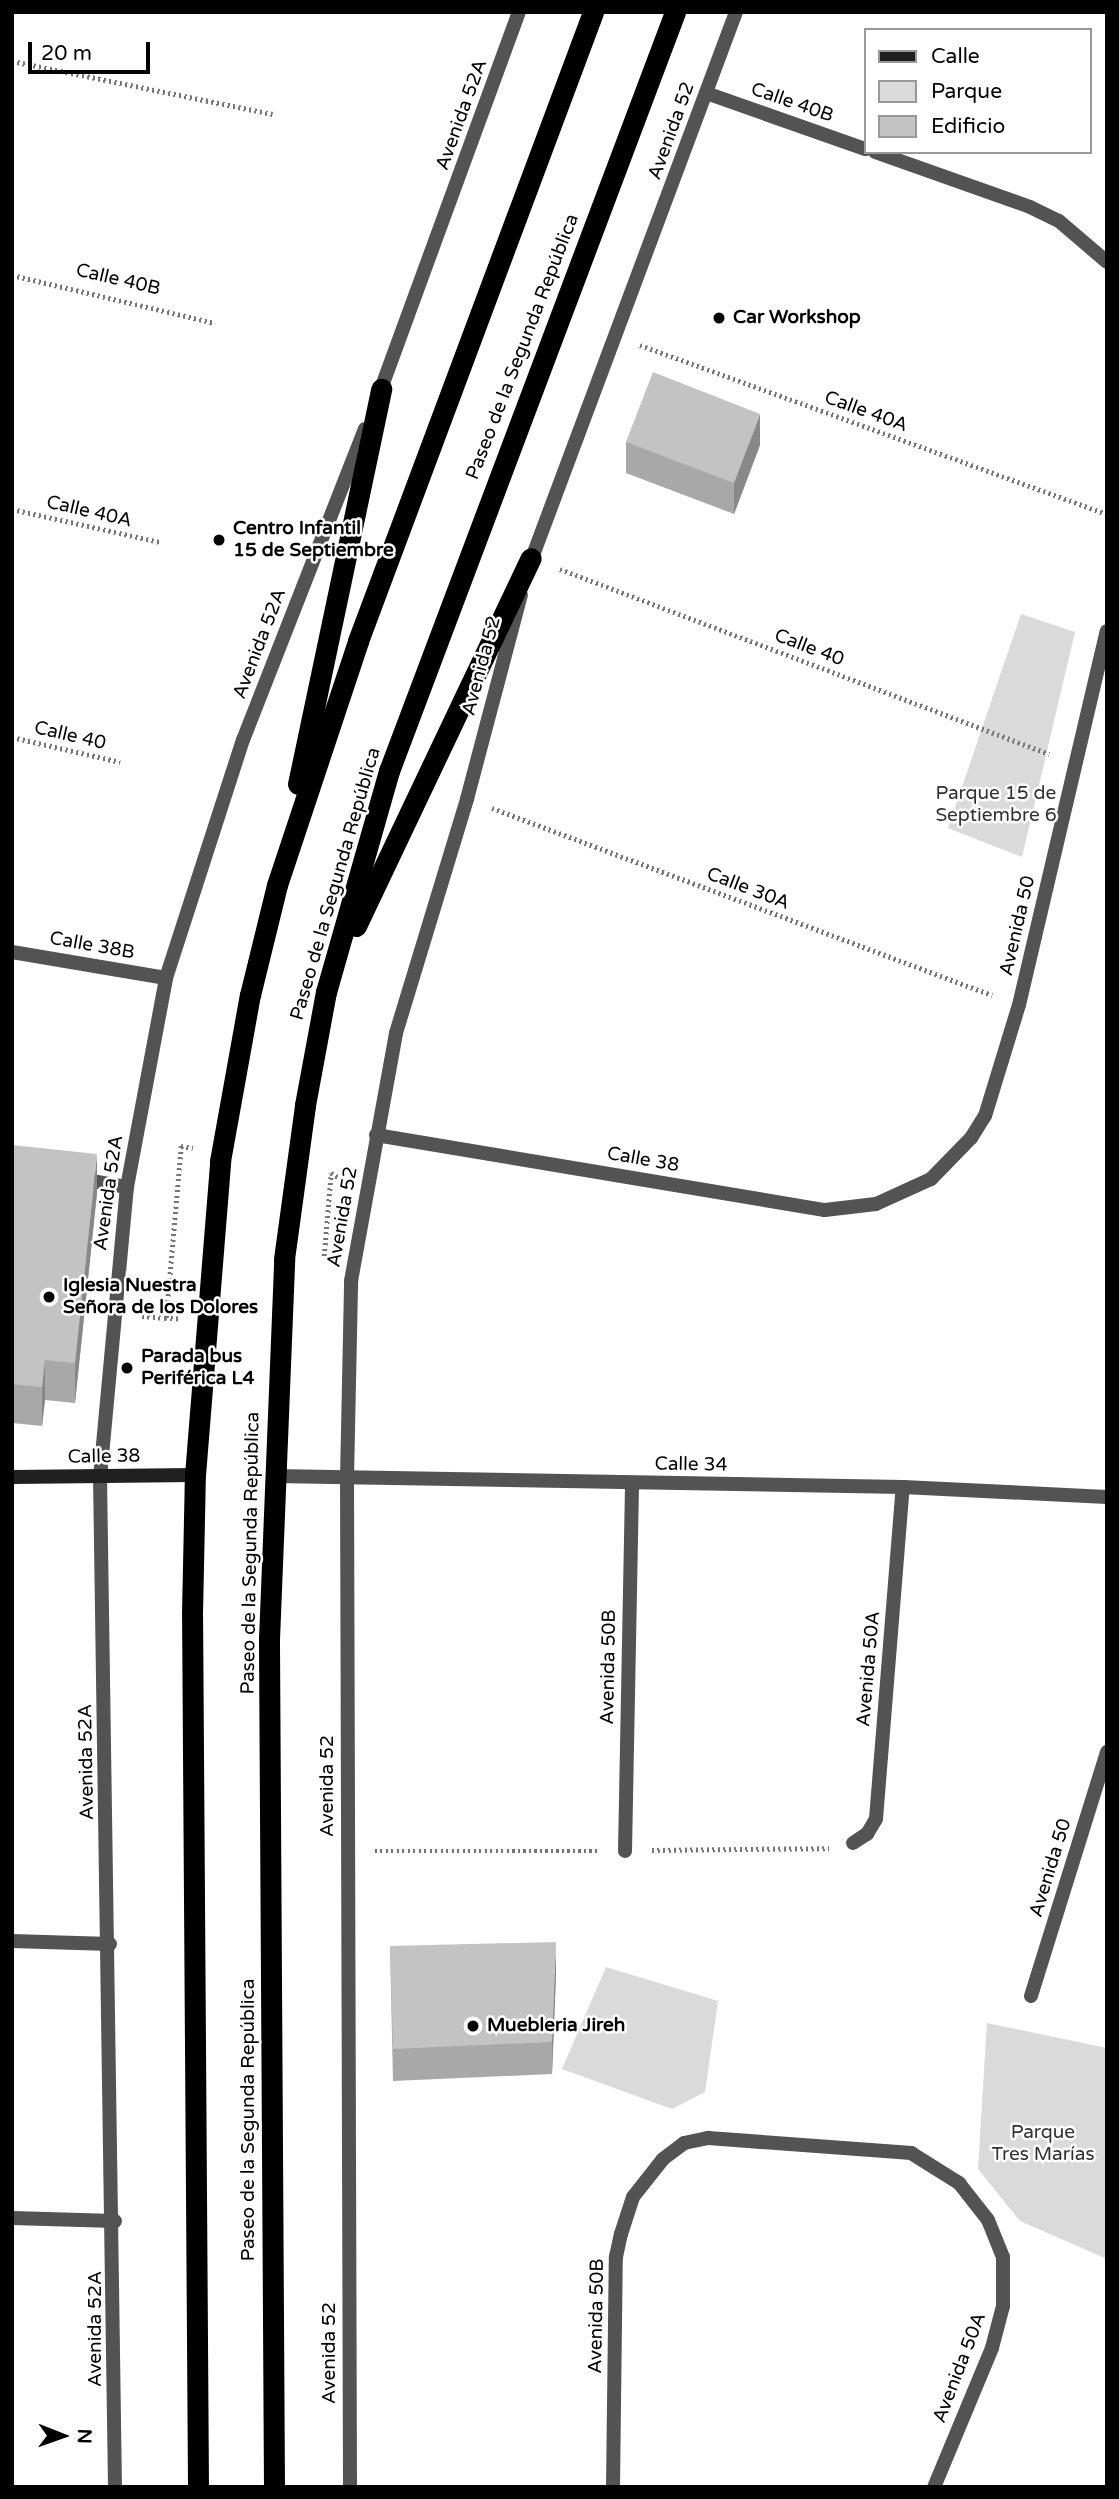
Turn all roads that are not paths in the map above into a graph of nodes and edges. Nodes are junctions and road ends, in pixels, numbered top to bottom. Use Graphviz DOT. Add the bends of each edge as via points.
graph roads {
  1 [pos="519,12"];
  2 [pos="593,12"];
  3 [pos="676,12"];
  4 [pos="736,12"];
  5 [pos="706,93"];
  6 [pos="864,149"];
  7 [pos="881,154"];
  8 [pos="1107,262"];
  9 [pos="381,389"];
  10 [pos="531,558"];
  11 [pos="1107,631"];
  12 [pos="277,885"];
  13 [pos="12,952"];
  14 [pos="166,978"];
  15 [pos="326,992"];
  16 [pos="376,1135"];
  17 [pos="63,1177"];
  18 [pos="127,1187"];
  19 [pos="903,1195"];
  20 [pos="195,1475"];
  21 [pos="100,1476"];
  22 [pos="274,1476"];
  23 [pos="12,1477"];
  24 [pos="346,1478"];
  25 [pos="632,1483"];
  26 [pos="903,1487"];
  27 [pos="1107,1497"];
  28 [pos="1107,1752"];
  29 [pos="853,1843"];
  30 [pos="625,1851"];
  31 [pos="12,1941"];
  32 [pos="110,1944"];
  33 [pos="1031,1996"];
  34 [pos="663,2159"];
  35 [pos="12,2218"];
  36 [pos="115,2221"];
  37 [pos="115,2487"];
  38 [pos="198,2487"];
  39 [pos="274,2487"];
  40 [pos="350,2487"];
  41 [pos="613,2487"];
  42 [pos="934,2487"];
  1 -- 9 [label="street, Avenida 52A"];
  2 -- 12 [label="highway" via="362,628"];
  3 -- 15 [label="highway, Paseo de la Segunda República" via="440,627 389,771"];
  4 -- 5 [label="street, Avenida 52"];
  5 -- 6 [label="street, Calle 40B"];
  5 -- 10 [label="street, Avenida 52"];
  7 -- 8 [label="street" via="1039,211 1085,240"];
  9 -- 12 [label="highway"];
  9 -- 14 [label="street, Avenida 52A" via="243,740"];
  10 -- 15 [label="highway" via="450,721"];
  10 -- 16 [label="street, Avenida 52" via="467,799 396,1033"];
  11 -- 19 [label="street, Avenida 50" via="1019,1005 985,1115 971,1138 931,1179"];
  12 -- 20 [label="highway" via="250,995 220,1161"];
  13 -- 14 [label="street, Calle 38B"];
  14 -- 18 [label="street, Avenida 52A"];
  15 -- 22 [label="highway, Paseo de la Segunda República" via="284,1259"];
  16 -- 19 [label="street, Calle 38" via="825,1210 876,1204"];
  16 -- 24 [label="street, Avenida 52" via="351,1281"];
  17 -- 18 [label="street"];
  18 -- 21 [label="street, Avenida 52A"];
  20 -- 21 [label="street, Calle 38"];
  20 -- 38 [label="highway"];
  21 -- 23 [label="street, Calle 38"];
  21 -- 32 [label="street, Avenida 52A"];
  22 -- 24 [label="street, Calle 34"];
  22 -- 39 [label="highway, Paseo de la Segunda República" via="269,1639"];
  24 -- 25 [label="street, Calle 34"];
  24 -- 40 [label="street, Avenida 52"];
  25 -- 26 [label="street, Calle 34"];
  25 -- 30 [label="street, Avenida 50B"];
  26 -- 27 [label="street, Calle 34"];
  26 -- 29 [label="street, Avenida 50A" via="876,1819 867,1834"];
  28 -- 33 [label="street, Avenida 50"];
  31 -- 32 [label="street"];
  32 -- 36 [label="street, Avenida 52A"];
  34 -- 41 [label="street, Avenida 50B" via="633,2197 616,2257"];
  34 -- 42 [label="street, Avenida 50A" via="684,2143 708,2138 911,2154 959,2183 988,2220 1003,2257 1003,2306 992,2348"];
  35 -- 36 [label="street"];
  36 -- 37 [label="street, Avenida 52A"];
}
